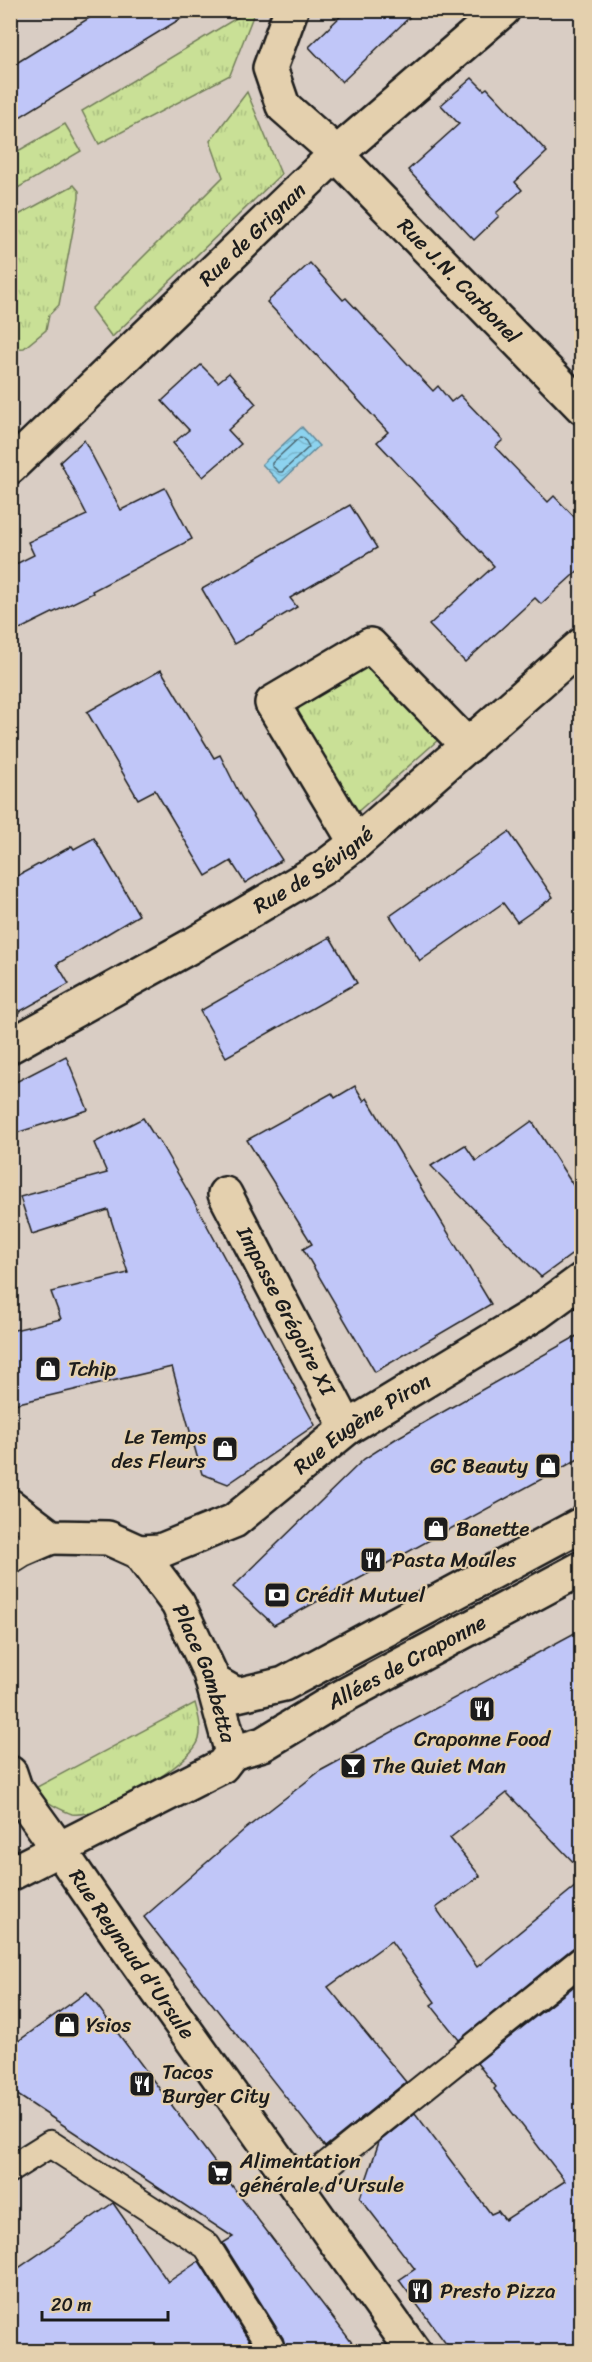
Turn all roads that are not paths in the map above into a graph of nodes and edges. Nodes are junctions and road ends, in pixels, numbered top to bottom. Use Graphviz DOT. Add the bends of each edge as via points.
graph roads {
  1 [pos="291,10"];
  2 [pos="503,10"];
  3 [pos="335,155"];
  4 [pos="582,407"];
  5 [pos="10,467"];
  6 [pos="582,645"];
  7 [pos="468,746"];
  8 [pos="356,843"];
  9 [pos="10,1046"];
  10 [pos="225,1194"];
  11 [pos="582,1280"];
  12 [pos="347,1428"];
  13 [pos="10,1506"];
  14 [pos="582,1524"];
  15 [pos="51,1537"];
  16 [pos="140,1552"];
  17 [pos="10,1557"];
  18 [pos="582,1568"];
  19 [pos="214,1682"];
  20 [pos="232,1754"];
  21 [pos="12,1787"];
  22 [pos="59,1849"];
  23 [pos="10,1874"];
  24 [pos="582,1960"];
  25 [pos="10,2169"];
  26 [pos="298,2188"];
  27 [pos="270,2346"];
  28 [pos="414,2352"];
  1 -- 3 [label="street, Rue J.N. Carbonel" via="270,68 284,106"];
  2 -- 3 [label="street, Rue de Grignan"];
  3 -- 4 [label="street, Rue J.N. Carbonel"];
  3 -- 5 [label="street, Rue de Grignan"];
  6 -- 7 [label="street, Rue de Sévigné"];
  7 -- 8 [label="street, Rue de Sévigné"];
  7 -- 8 [label="street" via="370,645 272,703"];
  8 -- 9 [label="street, Rue de Sévigné" via="326,866 191,946"];
  10 -- 12 [label="street, Impasse Grégoire XI"];
  11 -- 12 [label="street, Rue Eugène Piron" via="537,1313"];
  12 -- 16 [label="street, Rue Eugène Piron" via="234,1521 160,1551"];
  13 -- 15 [label="street"];
  14 -- 19 [label="street, Allées de Craponne" via="284,1684 237,1695"];
  15 -- 16 [label="street" via="108,1538"];
  15 -- 17 [label="street"];
  16 -- 19 [label="street, Place Gambetta" via="178,1604"];
  18 -- 20 [label="street, Allées de Craponne" via="334,1701 263,1744"];
  19 -- 20 [label="street, Place Gambetta"];
  20 -- 22 [label="street, Place Gambetta" via="222,1766"];
  21 -- 22 [label="street"];
  22 -- 23 [label="street, Place Gambetta"];
  22 -- 26 [label="street, Rue Reynaud d'Ursule"];
  24 -- 26 [label="lane"];
  25 -- 27 [label="lane" via="50,2144 207,2246"];
  26 -- 28 [label="street, Rue Reynaud d'Ursule"];
}
